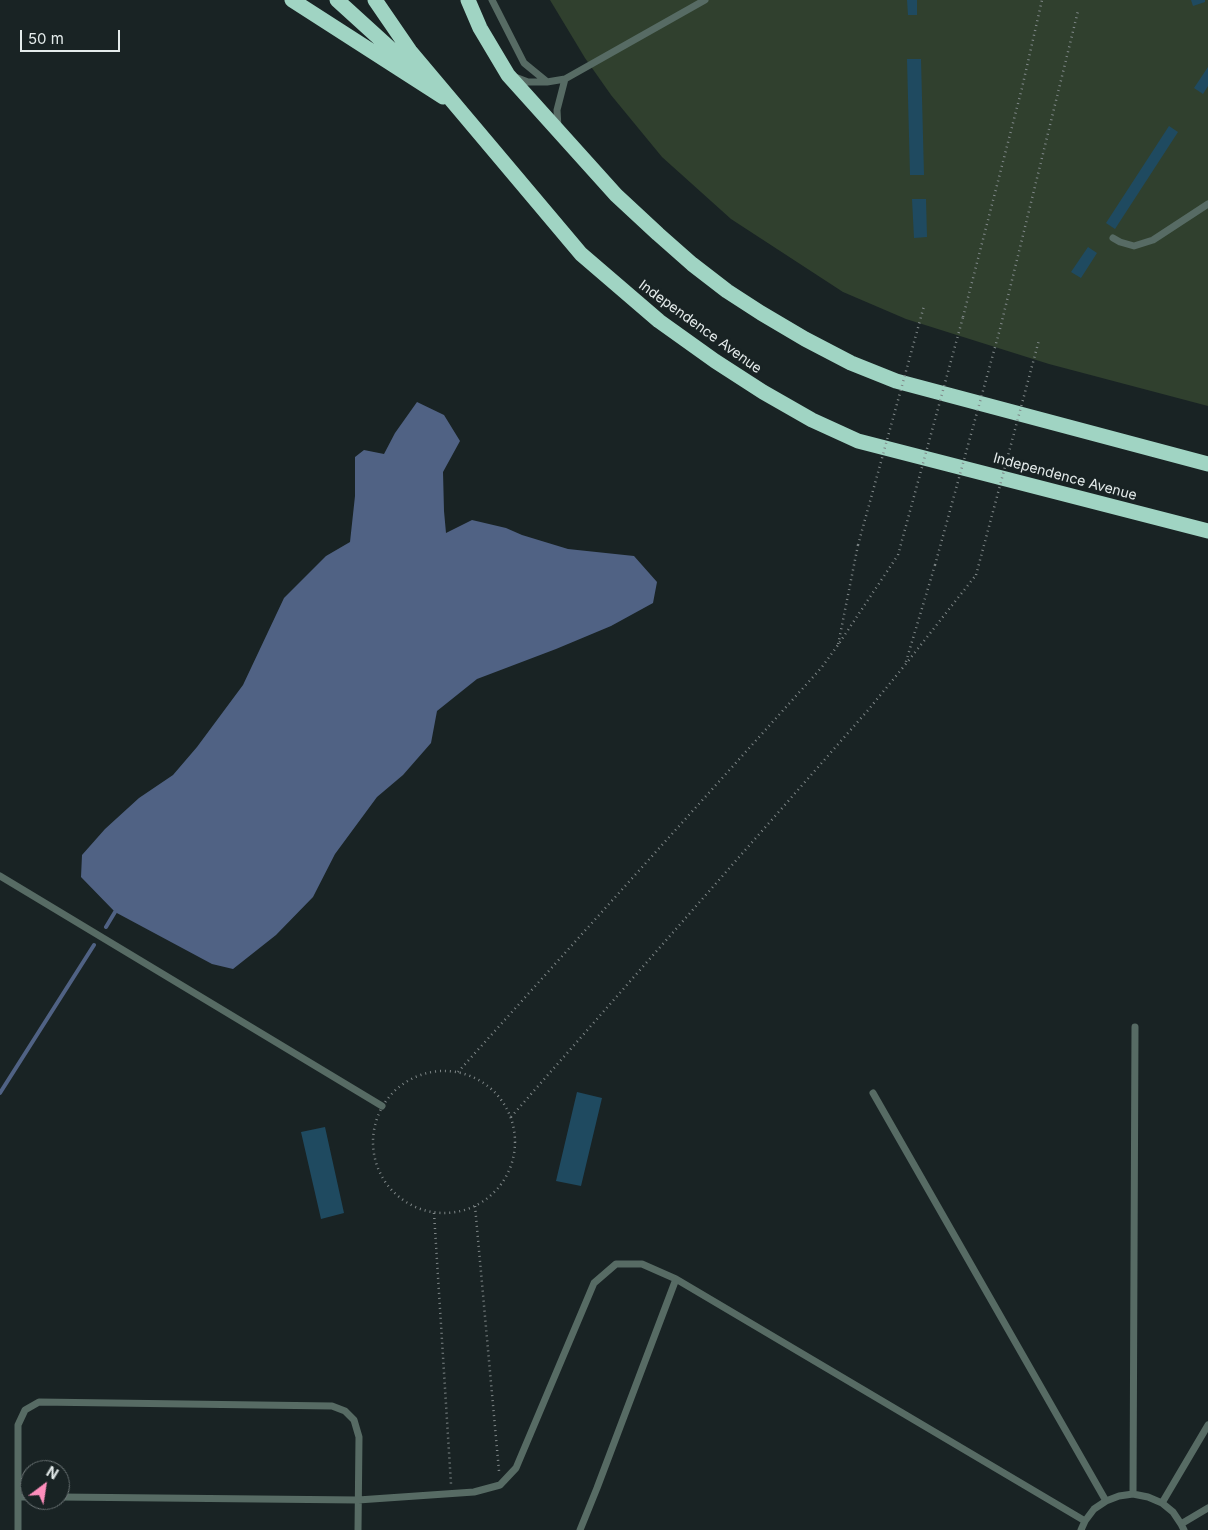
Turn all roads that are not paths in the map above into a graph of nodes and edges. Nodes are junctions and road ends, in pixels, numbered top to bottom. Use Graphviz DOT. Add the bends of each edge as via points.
graph roads {
  1 [pos="292,0"];
  2 [pos="337,0"];
  3 [pos="374,0"];
  4 [pos="468,0"];
  5 [pos="492,0"];
  6 [pos="706,0"];
  7 [pos="508,75"];
  8 [pos="565,79"];
  9 [pos="547,82"];
  10 [pos="455,105"];
  11 [pos="559,131"];
  12 [pos="1208,204"];
  13 [pos="1112,238"];
  14 [pos="1208,464"];
  15 [pos="1208,531"];
  16 [pos="0,876"];
  17 [pos="1136,1027"];
  18 [pos="873,1093"];
  19 [pos="382,1106"];
  20 [pos="676,1279"];
  21 [pos="1208,1425"];
  22 [pos="1133,1494"];
  23 [pos="18,1497"];
  24 [pos="70,1497"];
  25 [pos="358,1500"];
  26 [pos="1106,1501"];
  27 [pos="1162,1503"];
  28 [pos="1208,1508"];
  29 [pos="1085,1520"];
  30 [pos="1182,1527"];
  31 [pos="18,1530"];
  32 [pos="358,1530"];
  33 [pos="580,1530"];
  34 [pos="1081,1530"];
  1 -- 10 [label="highway"];
  2 -- 10 [label="highway"];
  3 -- 10 [label="highway, Independence Avenue" via="410,51"];
  4 -- 7 [label="highway" via="480,28"];
  5 -- 9 [label="lane" via="524,63"];
  6 -- 8 [label="lane"];
  7 -- 9 [label="lane" via="528,82"];
  7 -- 11 [label="highway"];
  8 -- 9 [label="lane"];
  8 -- 11 [label="lane" via="557,110"];
  10 -- 15 [label="highway, Independence Avenue" via="582,254 659,320 714,361 779,402 858,440"];
  11 -- 14 [label="highway" via="616,195 692,264 727,291 805,340 896,381"];
  12 -- 13 [label="lane" via="1153,240 1134,246"];
  16 -- 19 [label="lane"];
  17 -- 22 [label="lane"];
  18 -- 26 [label="lane"];
  20 -- 25 [label="lane" via="642,1264 616,1264 594,1284 516,1468 500,1485 474,1492"];
  20 -- 29 [label="lane"];
  20 -- 33 [label="lane"];
  21 -- 27 [label="lane"];
  22 -- 26 [label="lane"];
  22 -- 27 [label="lane" via="1148,1496"];
  23 -- 25 [label="lane" via="18,1425 24,1410 39,1402 332,1406 345,1411 354,1420 359,1437"];
  23 -- 31 [label="lane"];
  24 -- 25 [label="lane"];
  25 -- 32 [label="lane"];
  26 -- 29 [label="lane"];
  27 -- 30 [label="lane" via="1173,1512"];
  28 -- 30 [label="lane"];
  29 -- 34 [label="lane"];
}
